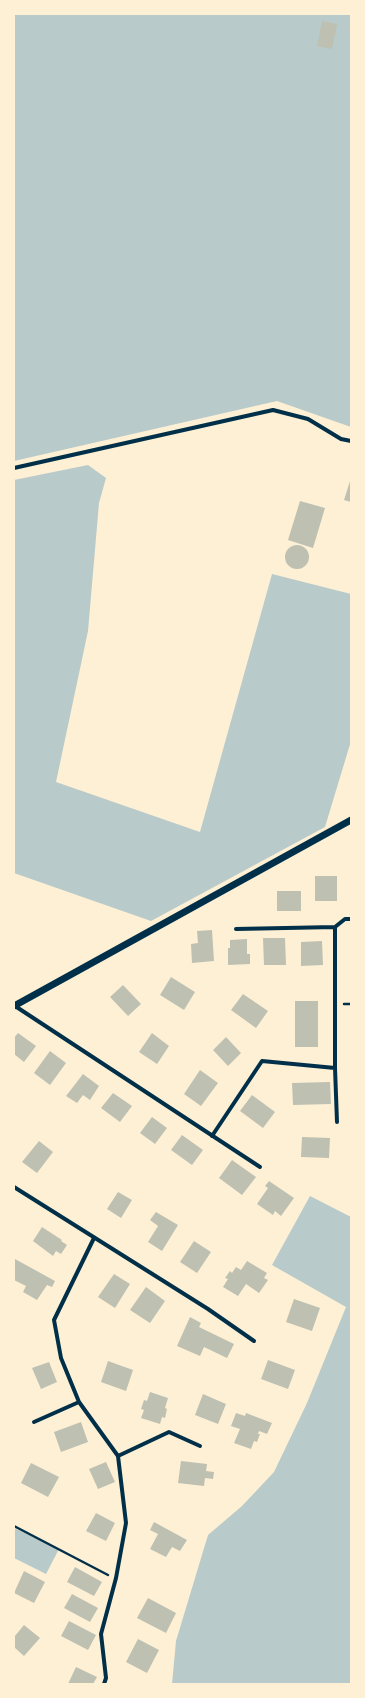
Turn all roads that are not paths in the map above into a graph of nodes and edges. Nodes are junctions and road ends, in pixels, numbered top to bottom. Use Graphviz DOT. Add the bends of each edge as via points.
graph roads {
  1 [pos="351,441"];
  2 [pos="14,468"];
  3 [pos="351,820"];
  4 [pos="351,919"];
  5 [pos="335,927"];
  6 [pos="236,929"];
  7 [pos="14,1006"];
  8 [pos="335,1068"];
  9 [pos="337,1122"];
  10 [pos="212,1136"];
  11 [pos="260,1167"];
  12 [pos="14,1187"];
  13 [pos="94,1238"];
  14 [pos="254,1341"];
  15 [pos="78,1402"];
  16 [pos="34,1422"];
  17 [pos="200,1446"];
  18 [pos="118,1456"];
  19 [pos="104,1684"];
  1 -- 2 [label="street" via="341,439 308,419 273,410"];
  3 -- 7 [label="street"];
  4 -- 5 [label="street" via="346,919"];
  5 -- 6 [label="street"];
  5 -- 8 [label="street"];
  7 -- 10 [label="street"];
  8 -- 9 [label="street"];
  8 -- 10 [label="street" via="262,1061"];
  10 -- 11 [label="street"];
  12 -- 13 [label="street"];
  13 -- 14 [label="street" via="208,1309"];
  13 -- 15 [label="street" via="54,1320 61,1358"];
  15 -- 16 [label="street"];
  15 -- 18 [label="street"];
  17 -- 18 [label="street" via="169,1432"];
  18 -- 19 [label="street" via="126,1523 116,1578 101,1634 106,1678"];
}
